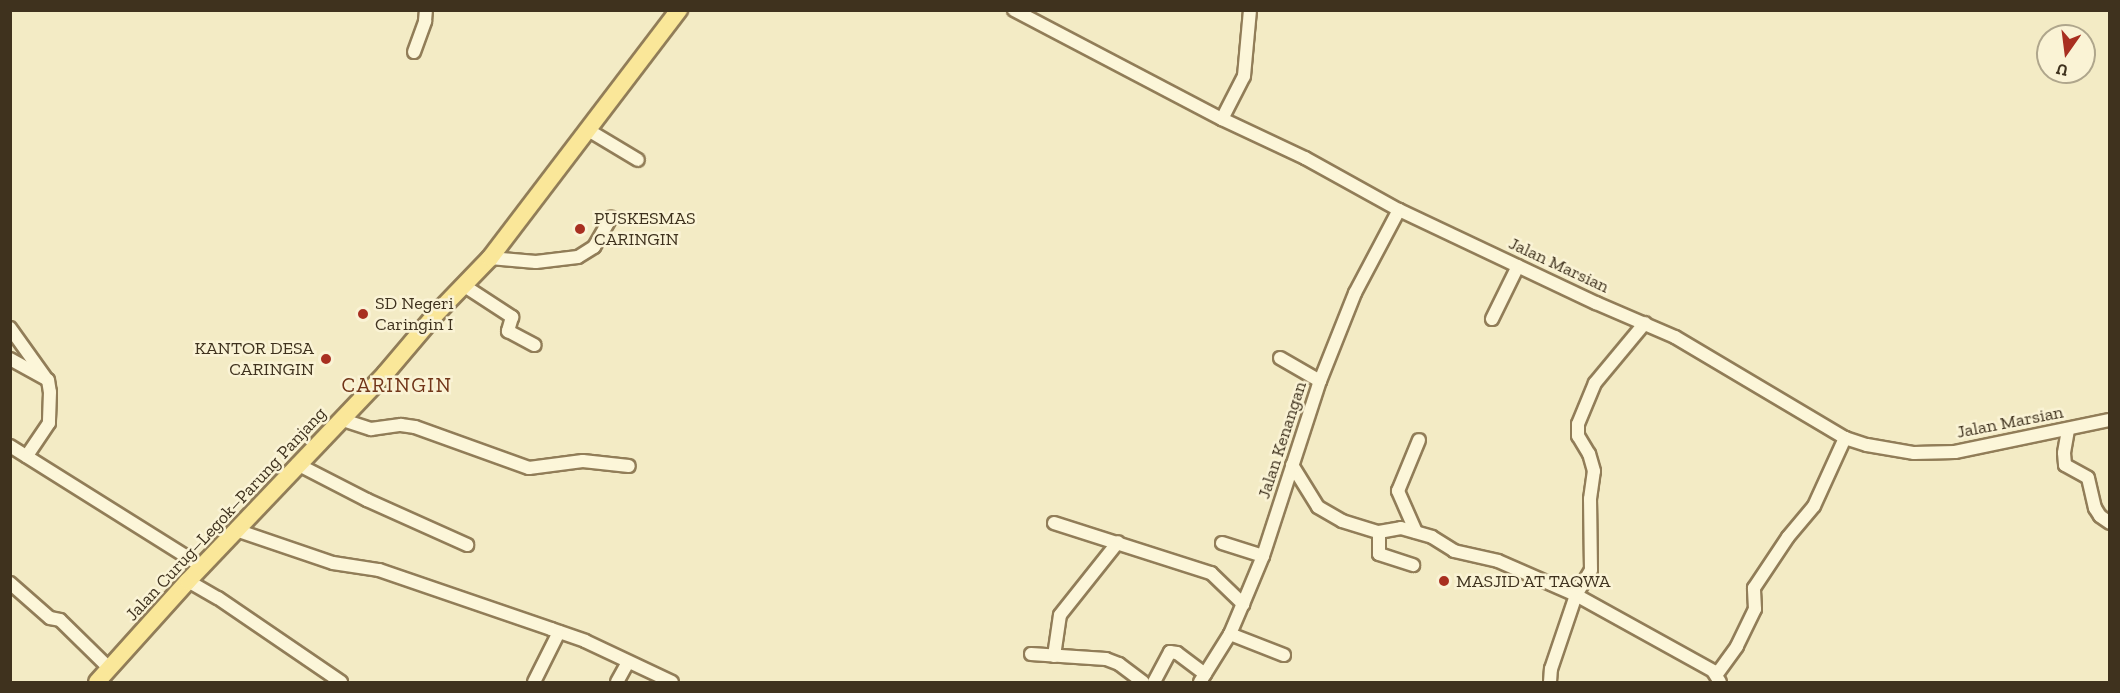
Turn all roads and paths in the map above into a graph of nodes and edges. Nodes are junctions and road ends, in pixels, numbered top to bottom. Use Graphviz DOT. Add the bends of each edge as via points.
graph roads {
  1 [pos="426,10"];
  2 [pos="679,10"];
  3 [pos="1014,10"];
  4 [pos="1250,10"];
  5 [pos="414,52"];
  6 [pos="1222,119"];
  7 [pos="588,130"];
  8 [pos="638,160"];
  9 [pos="1399,210"];
  10 [pos="611,218"];
  11 [pos="490,258"];
  12 [pos="1518,266"];
  13 [pos="463,285"];
  14 [pos="1492,319"];
  15 [pos="1645,323"];
  16 [pos="10,328"];
  17 [pos="534,345"];
  18 [pos="1280,358"];
  19 [pos="10,359"];
  20 [pos="48,380"];
  21 [pos="1320,381"];
  22 [pos="340,419"];
  23 [pos="2109,420"];
  24 [pos="2068,430"];
  25 [pos="1845,438"];
  26 [pos="1419,440"];
  27 [pos="10,446"];
  28 [pos="27,456"];
  29 [pos="297,464"];
  30 [pos="1292,465"];
  31 [pos="629,466"];
  32 [pos="1054,523"];
  33 [pos="2109,523"];
  34 [pos="236,530"];
  35 [pos="1379,532"];
  36 [pos="1416,532"];
  37 [pos="1118,542"];
  38 [pos="1222,543"];
  39 [pos="467,545"];
  40 [pos="1263,556"];
  41 [pos="1413,565"];
  42 [pos="203,567"];
  43 [pos="188,581"];
  44 [pos="10,583"];
  45 [pos="1576,595"];
  46 [pos="1243,604"];
  47 [pos="559,632"];
  48 [pos="1230,634"];
  49 [pos="1031,654"];
  50 [pos="1284,655"];
  51 [pos="1054,656"];
  52 [pos="628,662"];
  53 [pos="110,669"];
  54 [pos="1202,678"];
  55 [pos="1718,678"];
  56 [pos="327,679"];
  57 [pos="98,682"];
  58 [pos="341,682"];
  59 [pos="534,682"];
  60 [pos="618,682"];
  61 [pos="672,682"];
  62 [pos="1143,682"];
  63 [pos="1155,682"];
  64 [pos="1550,682"];
  1 -- 5 [label="street"];
  2 -- 7 [label="main road, Jalan Curug–Legok–Parung Panjang"];
  3 -- 6 [label="street, Jalan Marsian"];
  4 -- 6 [label="street" via="1244,76"];
  6 -- 9 [label="street, Jalan Marsian" via="1305,158"];
  7 -- 8 [label="street"];
  7 -- 11 [label="main road, Jalan Curug–Legok–Parung Panjang"];
  9 -- 12 [label="street, Jalan Marsian"];
  9 -- 21 [label="street, Jalan Kenangan" via="1355,293"];
  10 -- 11 [label="street" via="594,248 578,257 537,262"];
  11 -- 13 [label="main road, Jalan Curug–Legok–Parung Panjang"];
  12 -- 14 [label="street"];
  12 -- 15 [label="street, Jalan Marsian"];
  13 -- 17 [label="street" via="512,317 508,331"];
  13 -- 22 [label="main road, Jalan Curug–Legok–Parung Panjang"];
  15 -- 25 [label="street, Jalan Marsian" via="1676,337"];
  15 -- 45 [label="street" via="1595,383 1578,424 1578,436 1594,471 1590,499 1592,570"];
  16 -- 20 [label="street"];
  18 -- 21 [label="street"];
  19 -- 20 [label="street"];
  20 -- 28 [label="street" via="49,423"];
  21 -- 30 [label="street, Jalan Kenangan"];
  22 -- 29 [label="main road, Jalan Curug–Legok–Parung Panjang"];
  22 -- 31 [label="street" via="371,429 415,427 529,468 583,461"];
  23 -- 24 [label="street, Jalan Marsian"];
  24 -- 25 [label="street, Jalan Marsian" via="1955,452 1914,453"];
  24 -- 33 [label="street" via="2066,465 2088,478 2095,508"];
  25 -- 55 [label="street" via="1814,506 1754,588 1755,609"];
  26 -- 36 [label="street" via="1398,491"];
  27 -- 28 [label="street"];
  28 -- 42 [label="street"];
  29 -- 34 [label="main road, Jalan Curug–Legok–Parung Panjang"];
  29 -- 39 [label="street"];
  30 -- 35 [label="street" via="1318,507 1342,521"];
  30 -- 40 [label="street, Jalan Kenangan"];
  32 -- 37 [label="street"];
  34 -- 42 [label="main road, Jalan Curug–Legok–Parung Panjang"];
  34 -- 47 [label="street" via="333,563 379,570"];
  35 -- 36 [label="street" via="1401,528"];
  35 -- 41 [label="street" via="1377,550 1381,556"];
  36 -- 45 [label="street" via="1454,551 1498,561"];
  37 -- 46 [label="street" via="1211,573"];
  37 -- 51 [label="street" via="1060,615"];
  38 -- 40 [label="street"];
  40 -- 46 [label="street, Jalan Kenangan"];
  42 -- 43 [label="main road, Jalan Curug–Legok–Parung Panjang"];
  43 -- 53 [label="main road, Jalan Curug–Legok–Parung Panjang"];
  43 -- 56 [label="street" via="218,598"];
  44 -- 53 [label="street" via="50,618 60,620"];
  45 -- 55 [label="street"];
  45 -- 64 [label="street"];
  46 -- 48 [label="street, Jalan Kenangan"];
  47 -- 52 [label="street"];
  47 -- 59 [label="street"];
  48 -- 50 [label="street"];
  48 -- 54 [label="street, Jalan Kenangan"];
  49 -- 51 [label="street"];
  51 -- 62 [label="street" via="1106,659"];
  52 -- 60 [label="street"];
  52 -- 61 [label="street"];
  53 -- 57 [label="main road, Jalan Curug–Legok–Parung Panjang"];
  54 -- 63 [label="street" via="1177,653 1170,652"];
  56 -- 58 [label="street"];
}
